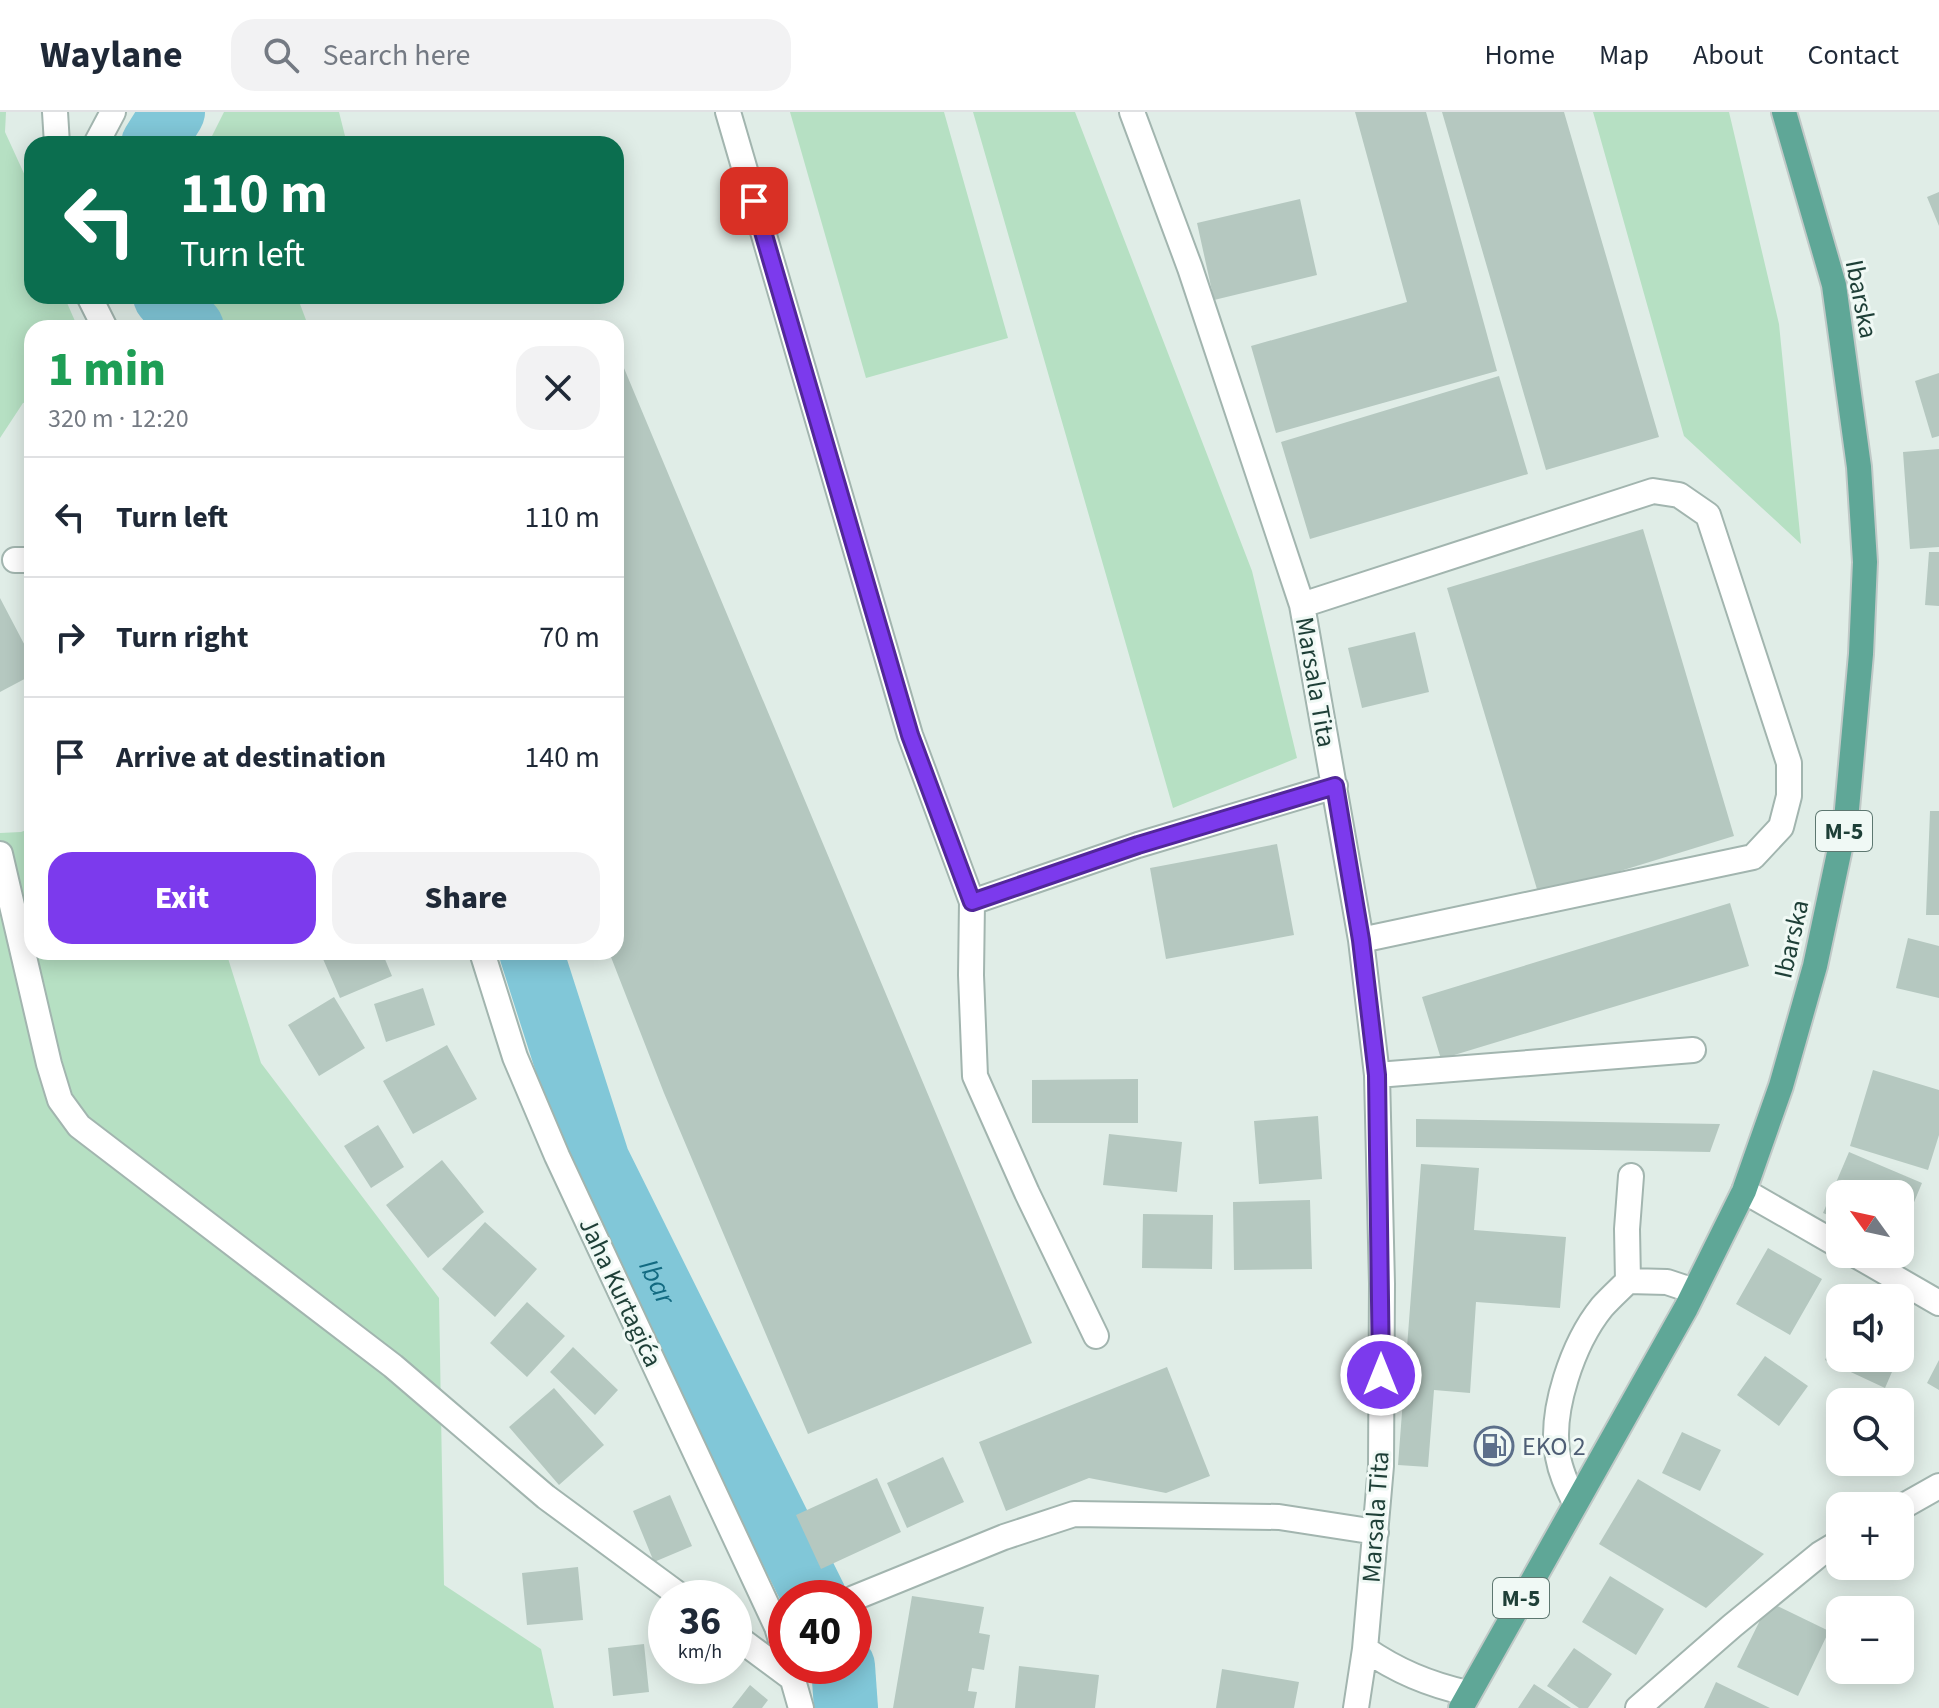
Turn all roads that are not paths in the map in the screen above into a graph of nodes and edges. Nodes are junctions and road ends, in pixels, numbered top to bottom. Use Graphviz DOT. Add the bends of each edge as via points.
graph roads {
  1 [pos="55,112"];
  2 [pos="64,112"];
  3 [pos="113,112"];
  4 [pos="728,112"];
  5 [pos="1132,112"];
  6 [pos="1784,112"];
  7 [pos="56,136"];
  8 [pos="58,136"];
  9 [pos="100,136"];
  10 [pos="1302,605"];
  11 [pos="1335,786"];
  12 [pos="0,854"];
  13 [pos="972,902"];
  14 [pos="1361,940"];
  15 [pos="24,957"];
  16 [pos="25,960"];
  17 [pos="485,960"];
  18 [pos="1693,1050"];
  19 [pos="1377,1075"];
  20 [pos="1631,1176"];
  21 [pos="1744,1191"];
  22 [pos="1826,1238"];
  23 [pos="1878,1268"];
  24 [pos="1628,1281"];
  25 [pos="1694,1291"];
  26 [pos="1939,1303"];
  27 [pos="1096,1336"];
  28 [pos="1939,1486"];
  29 [pos="1914,1500"];
  30 [pos="1575,1503"];
  31 [pos="1376,1532"];
  32 [pos="1826,1550"];
  33 [pos="659,1580"];
  34 [pos="872,1591"];
  35 [pos="768,1598"];
  36 [pos="1365,1649"];
  37 [pos="794,1684"];
  38 [pos="1464,1700"];
  39 [pos="801,1708"];
  40 [pos="1356,1708"];
  41 [pos="1638,1708"];
  1 -- 7 [label="street"];
  2 -- 8 [label="street"];
  3 -- 9 [label="street"];
  4 -- 13 [label="street" via="910,735"];
  5 -- 10 [label="street, Marsala Tita"];
  6 -- 21 [label="main road, Ibarska / M-5" via="1834,285 1859,467 1865,562 1846,820 1815,966"];
  10 -- 11 [label="street, Marsala Tita"];
  10 -- 14 [label="street" via="1653,491 1679,495 1708,515 1789,763 1789,796 1781,827 1753,857"];
  11 -- 13 [label="street"];
  11 -- 14 [label="street, Marsala Tita"];
  12 -- 15 [label="street"];
  13 -- 27 [label="street" via="975,1076"];
  14 -- 19 [label="street, Marsala Tita"];
  16 -- 33 [label="street" via="60,1100 79,1126 393,1366 546,1497"];
  17 -- 35 [label="street, Jaha Kurtagića" via="515,1057 557,1156"];
  18 -- 19 [label="street"];
  19 -- 31 [label="street, Marsala Tita" via="1382,1284"];
  20 -- 24 [label="street"];
  21 -- 22 [label="street"];
  21 -- 25 [label="main road, Ibarska / M-5"];
  23 -- 26 [label="street"];
  24 -- 25 [label="street" via="1667,1282"];
  24 -- 30 [label="street" via="1601,1309 1571,1362 1556,1426 1557,1455"];
  25 -- 30 [label="main road, Ibarska / M-5"];
  28 -- 29 [label="street"];
  30 -- 38 [label="main road, Ibarska / M-5"];
  31 -- 34 [label="street" via="1279,1517 1074,1514"];
  31 -- 36 [label="street, Marsala Tita"];
  32 -- 41 [label="street"];
  36 -- 38 [label="street"];
  36 -- 40 [label="street, Marsala Tita"];
  37 -- 39 [label="street, Jaha Kurtagića"];
}
